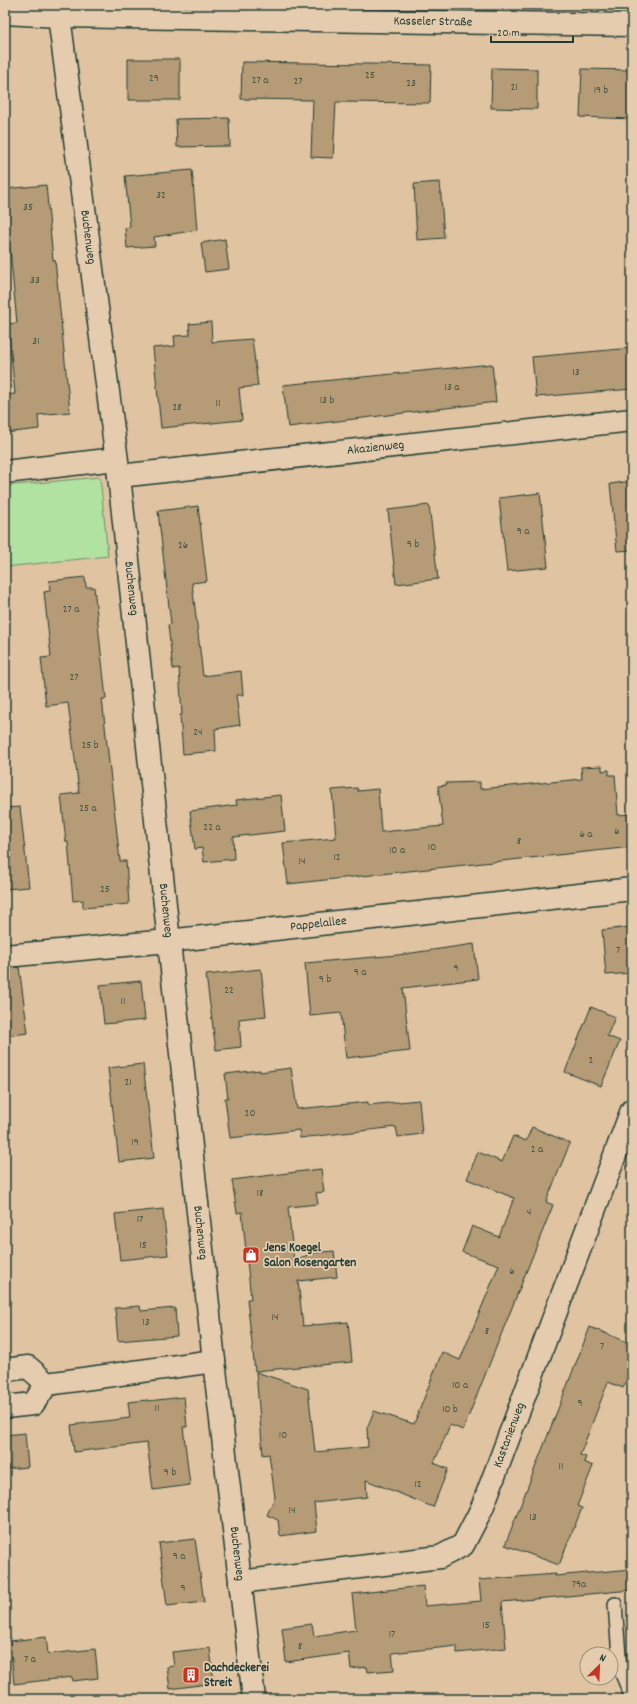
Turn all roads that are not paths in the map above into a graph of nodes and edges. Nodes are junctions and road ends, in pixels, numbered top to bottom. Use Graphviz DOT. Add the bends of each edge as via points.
graph roads {
  1 [pos="14,10"];
  2 [pos="59,16"];
  3 [pos="632,25"];
  4 [pos="632,420"];
  5 [pos="118,468"];
  6 [pos="5,472"];
  7 [pos="632,889"];
  8 [pos="168,941"];
  9 [pos="5,956"];
  10 [pos="632,1110"];
  11 [pos="214,1362"];
  12 [pos="5,1370"];
  13 [pos="47,1384"];
  14 [pos="5,1407"];
  15 [pos="240,1582"];
  16 [pos="615,1604"];
  17 [pos="632,1698"];
  18 [pos="254,1699"];
  1 -- 2 [label="street, Kasseler Straße"];
  2 -- 3 [label="street, Kasseler Straße"];
  2 -- 5 [label="street, Buchenweg"];
  4 -- 5 [label="street, Akazienweg"];
  5 -- 6 [label="street"];
  5 -- 8 [label="street, Buchenweg"];
  7 -- 8 [label="street, Pappelallee"];
  8 -- 9 [label="street, Pappelallee"];
  8 -- 11 [label="street, Buchenweg"];
  10 -- 15 [label="street, Kastanienweg" via="482,1508 462,1545 440,1557"];
  11 -- 13 [label="street"];
  11 -- 15 [label="street, Buchenweg"];
  12 -- 13 [label="street" via="28,1367"];
  13 -- 14 [label="street" via="33,1404"];
  15 -- 18 [label="street, Buchenweg"];
  16 -- 17 [label="lane" via="620,1669"];
}
